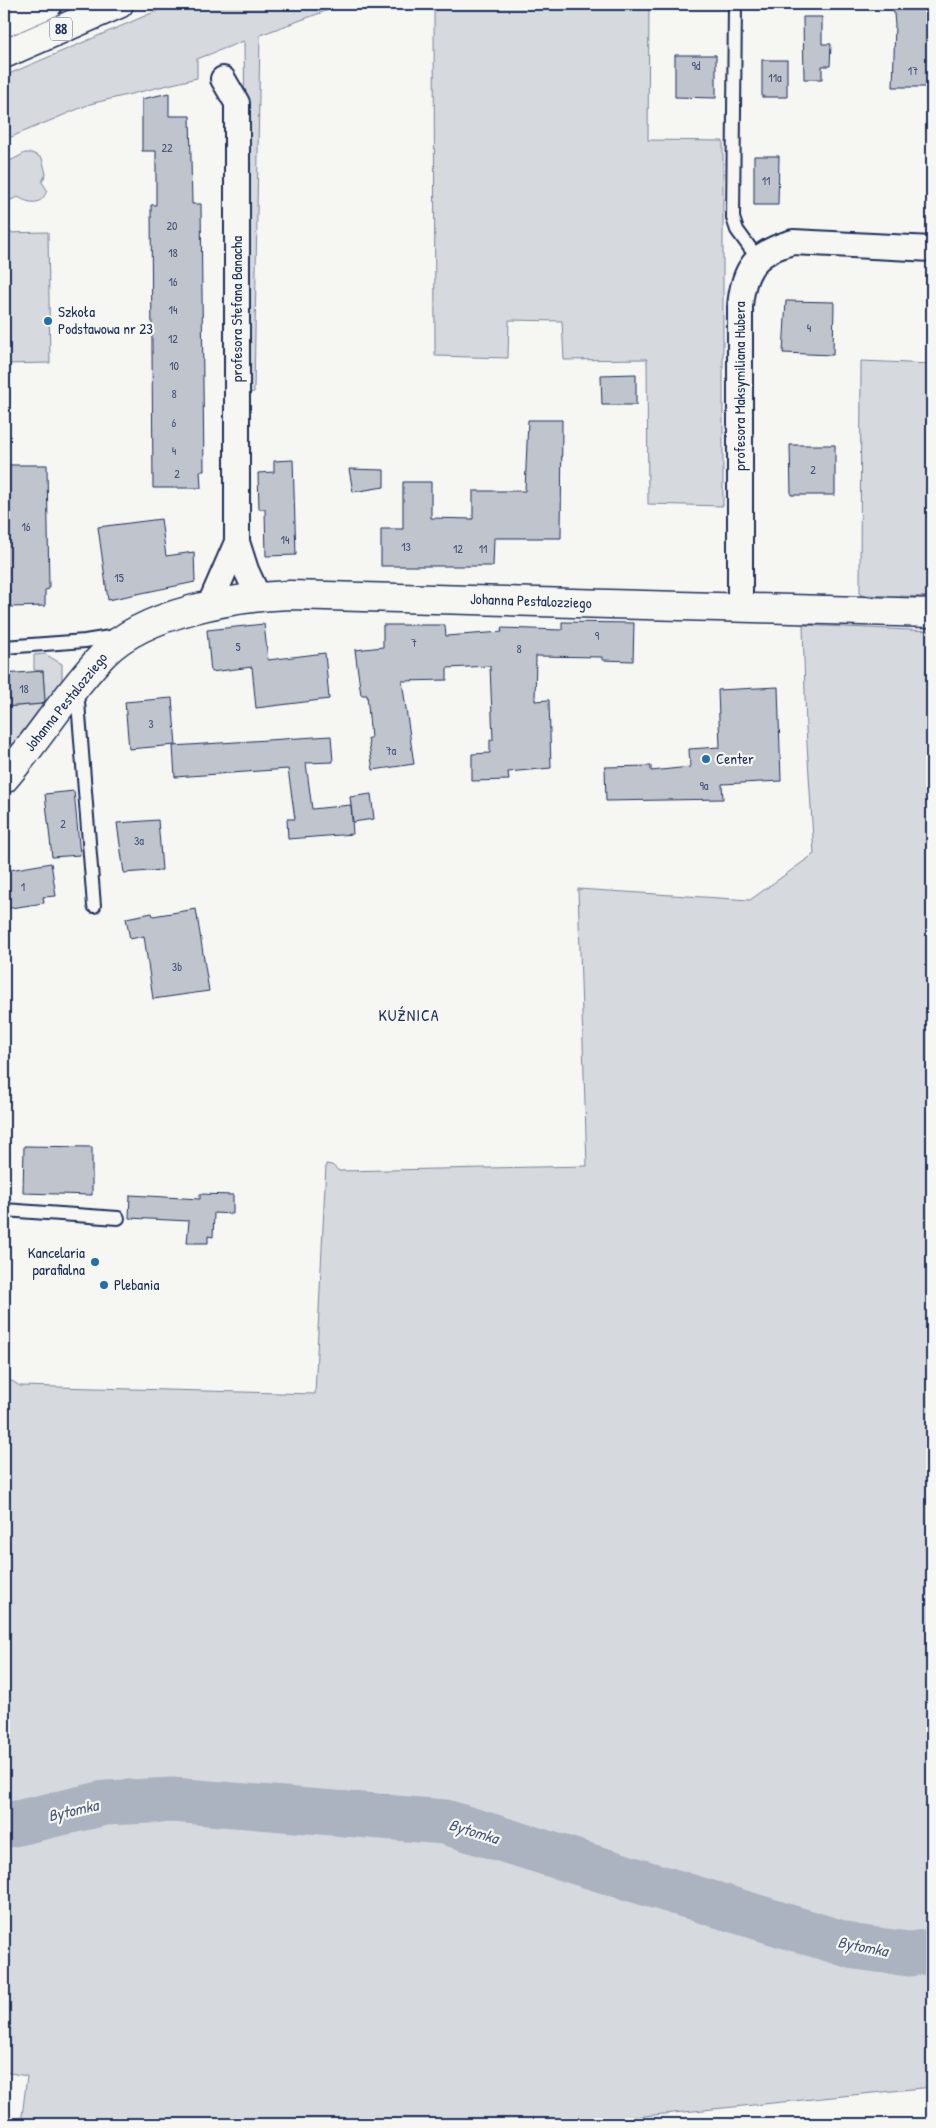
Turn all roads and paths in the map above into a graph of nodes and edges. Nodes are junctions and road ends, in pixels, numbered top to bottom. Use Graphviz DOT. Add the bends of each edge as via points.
graph roads {
  1 [pos="48,4"];
  2 [pos="119,4"];
  3 [pos="735,4"];
  4 [pos="4,23"];
  5 [pos="4,54"];
  6 [pos="223,79"];
  7 [pos="932,249"];
  8 [pos="758,259"];
  9 [pos="237,542"];
  10 [pos="258,596"];
  11 [pos="210,604"];
  12 [pos="740,607"];
  13 [pos="932,613"];
  14 [pos="135,632"];
  15 [pos="4,647"];
  16 [pos="77,686"];
  17 [pos="4,779"];
  18 [pos="94,906"];
  19 [pos="4,1210"];
  20 [pos="118,1218"];
  1 -- 4 [label="street, 88"];
  2 -- 5 [label="street, 88"];
  3 -- 8 [label="lane" via="733,218 737,230"];
  6 -- 9 [label="street, profesora Stefana Banacha" via="237,103"];
  7 -- 8 [label="street, profesora Maksymiliana Hubera" via="793,242 773,248"];
  8 -- 12 [label="street, profesora Maksymiliana Hubera" via="741,288 740,306"];
  9 -- 10 [label="street, profesora Stefana Banacha"];
  9 -- 11 [label="street, profesora Stefana Banacha"];
  10 -- 11 [label="street, Johanna Pestalozziego"];
  10 -- 12 [label="street, Johanna Pestalozziego" via="383,596"];
  11 -- 14 [label="street, Johanna Pestalozziego"];
  12 -- 13 [label="street, Johanna Pestalozziego"];
  14 -- 15 [label="lane, Johanna Pestalozziego" via="85,641"];
  14 -- 16 [label="street, Johanna Pestalozziego" via="104,654"];
  16 -- 17 [label="street, Johanna Pestalozziego"];
  16 -- 18 [label="lane"];
  19 -- 20 [label="lane"];
}
